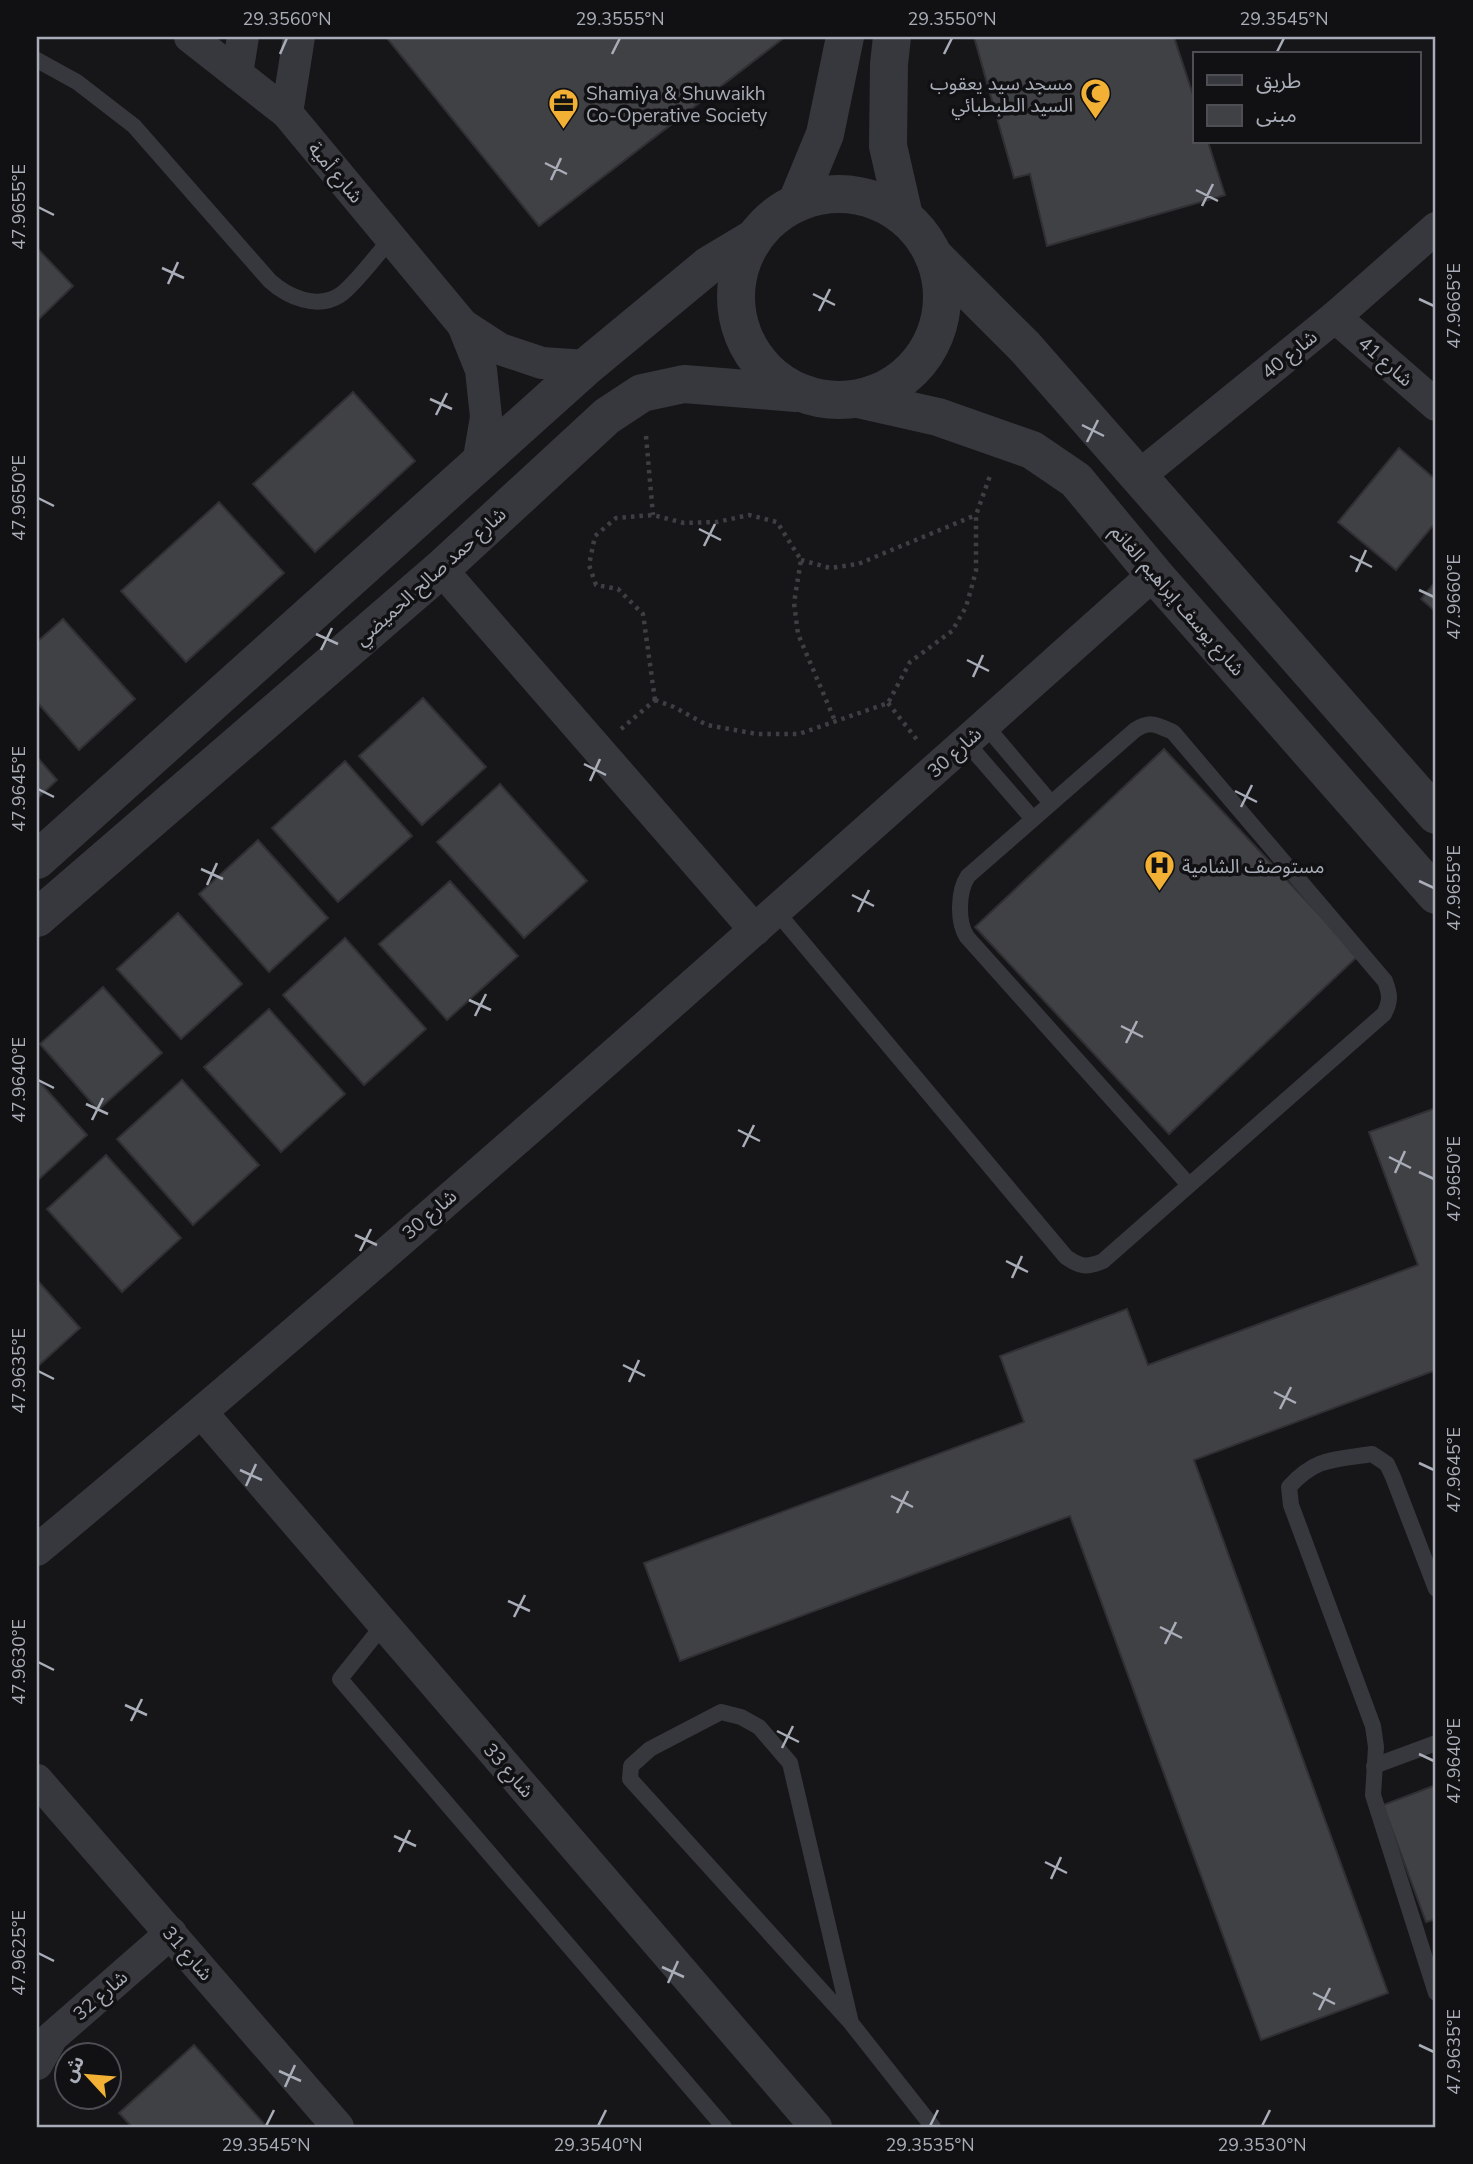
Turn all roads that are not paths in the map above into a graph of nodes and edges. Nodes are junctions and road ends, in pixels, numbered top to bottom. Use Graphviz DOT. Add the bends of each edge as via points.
graph roads {
  1 [pos="190,37"];
  2 [pos="243,37"];
  3 [pos="299,37"];
  4 [pos="845,37"];
  5 [pos="892,37"];
  6 [pos="37,60"];
  7 [pos="237,74"];
  8 [pos="287,113"];
  9 [pos="797,202"];
  10 [pos="904,216"];
  11 [pos="1436,228"];
  12 [pos="754,238"];
  13 [pos="391,239"];
  14 [pos="933,254"];
  15 [pos="1335,317"];
  16 [pos="463,325"];
  17 [pos="587,366"];
  18 [pos="796,393"];
  19 [pos="858,399"];
  20 [pos="1436,405"];
  21 [pos="478,464"];
  22 [pos="1139,476"];
  23 [pos="441,569"];
  24 [pos="1154,574"];
  25 [pos="975,734"];
  26 [pos="1051,803"];
  27 [pos="1436,816"];
  28 [pos="1033,819"];
  29 [pos="37,860"];
  30 [pos="1436,895"];
  31 [pos="37,918"];
  32 [pos="765,921"];
  33 [pos="1189,1185"];
  34 [pos="202,1413"];
  35 [pos="37,1550"];
  36 [pos="1436,1589"];
  37 [pos="384,1624"];
  38 [pos="1436,1743"];
  39 [pos="1374,1766"];
  40 [pos="37,1780"];
  41 [pos="171,1933"];
  42 [pos="1436,1993"];
  43 [pos="850,2024"];
  44 [pos="37,2064"];
  45 [pos="338,2127"];
  46 [pos="724,2127"];
  47 [pos="816,2127"];
  48 [pos="933,2127"];
  1 -- 7 [label="street, شارع أمية"];
  2 -- 7 [label="street"];
  3 -- 8 [label="street"];
  4 -- 9 [label="street" via="825,134"];
  5 -- 10 [label="street" via="888,146"];
  6 -- 13 [label="lane" via="77,82 134,126 270,281 291,296 316,301 340,295"];
  7 -- 8 [label="street, شارع أمية"];
  8 -- 13 [label="street, شارع أمية"];
  9 -- 10 [label="street" via="825,194 853,194"];
  9 -- 12 [label="street"];
  10 -- 14 [label="street"];
  11 -- 15 [label="street, شارع 40"];
  12 -- 17 [label="street" via="709,265"];
  12 -- 18 [label="street" via="740,265 735,295 739,325 751,353 771,376"];
  13 -- 16 [label="street, شارع أمية"];
  14 -- 19 [label="street" via="942,285 941,316 931,345 912,370 887,389"];
  14 -- 22 [label="street" via="1025,346"];
  15 -- 20 [label="street, شارع 41"];
  15 -- 22 [label="street, شارع 40"];
  16 -- 17 [label="street, شارع أمية" via="500,349 542,363"];
  16 -- 21 [label="street, شارع أمية" via="481,370 486,417"];
  17 -- 21 [label="street"];
  18 -- 19 [label="street" via="827,401"];
  18 -- 23 [label="street, شارع حمد صالح الحميضي" via="684,384 642,393 607,416"];
  19 -- 24 [label="street, شارع يوسف إبراهيم الغانم" via="938,417 1032,450 1076,480"];
  21 -- 29 [label="street"];
  22 -- 27 [label="street"];
  23 -- 31 [label="street, شارع حمد صالح الحميضي"];
  23 -- 32 [label="street" via="597,749"];
  24 -- 25 [label="street, شارع 30"];
  24 -- 30 [label="street, شارع يوسف إبراهيم الغانم"];
  25 -- 26 [label="lane"];
  25 -- 28 [label="lane"];
  25 -- 32 [label="street, شارع 30"];
  26 -- 28 [label="lane"];
  26 -- 33 [label="lane" via="1145,724 1173,732 1385,981 1390,994 1384,1014"];
  28 -- 33 [label="lane" via="962,885 963,932"];
  32 -- 33 [label="lane" via="1077,1265 1089,1267 1103,1261"];
  32 -- 34 [label="street, شارع 30"];
  34 -- 35 [label="street, شارع 30"];
  34 -- 37 [label="street, شارع 33"];
  36 -- 39 [label="lane" via="1393,1477 1387,1465 1372,1454 1318,1462 1289,1487 1291,1505 1373,1726"];
  37 -- 46 [label="lane" via="340,1679"];
  37 -- 47 [label="street, شارع 33"];
  38 -- 39 [label="lane"];
  39 -- 42 [label="lane" via="1373,1795"];
  40 -- 41 [label="street, شارع 31"];
  41 -- 44 [label="street, شارع 32" via="52,2037"];
  41 -- 45 [label="street, شارع 31"];
  43 -- 43 [label="lane" via="630,1779 631,1766 650,1749 721,1712 759,1727 790,1763"];
  43 -- 48 [label="lane"];
}
